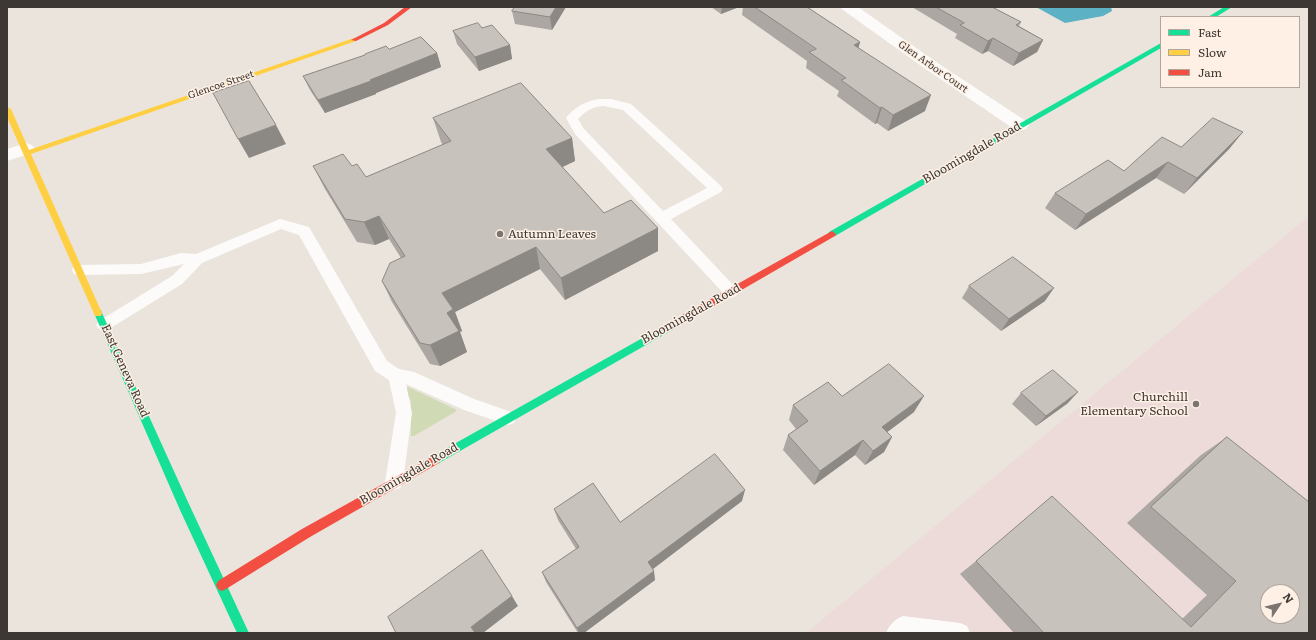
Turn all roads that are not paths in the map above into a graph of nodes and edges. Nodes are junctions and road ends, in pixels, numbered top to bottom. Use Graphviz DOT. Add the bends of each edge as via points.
graph roads {
  1 [pos="409,7"];
  2 [pos="848,7"];
  3 [pos="1228,7"];
  4 [pos="1213,16"];
  5 [pos="1160,46"];
  6 [pos="7,109"];
  7 [pos="1020,125"];
  8 [pos="27,151"];
  9 [pos="7,156"];
  10 [pos="662,218"];
  11 [pos="197,259"];
  12 [pos="79,270"];
  13 [pos="731,292"];
  14 [pos="104,325"];
  15 [pos="396,376"];
  16 [pos="508,418"];
  17 [pos="394,482"];
  18 [pos="222,585"];
  19 [pos="243,633"];
  20 [pos="896,633"];
  21 [pos="960,633"];
  1 -- 8 [label="street, Glencoe Street" via="386,24 352,40"];
  2 -- 7 [label="street, Glen Arbor Court" via="933,68"];
  3 -- 4 [label="street"];
  5 -- 7 [label="street, Bloomingdale Road"];
  6 -- 8 [label="street, East Geneva Road"];
  7 -- 13 [label="street, Bloomingdale Road"];
  8 -- 9 [label="street, Glencoe Street"];
  8 -- 12 [label="street, East Geneva Road"];
  10 -- 10 [label="lane" via="579,131 572,118 579,110 595,102 608,101 627,106 716,189"];
  10 -- 13 [label="lane"];
  11 -- 12 [label="lane" via="181,258 141,269"];
  11 -- 14 [label="lane" via="177,280"];
  11 -- 15 [label="lane" via="280,224 304,231 382,366"];
  12 -- 14 [label="street, East Geneva Road"];
  13 -- 16 [label="street, Bloomingdale Road"];
  14 -- 18 [label="street, East Geneva Road"];
  15 -- 16 [label="lane" via="408,377 470,405"];
  15 -- 17 [label="lane" via="404,413"];
  16 -- 17 [label="street, Bloomingdale Road"];
  17 -- 18 [label="street, Bloomingdale Road"];
  18 -- 19 [label="street, East Geneva Road"];
  20 -- 21 [label="lane" via="903,626"];
}
